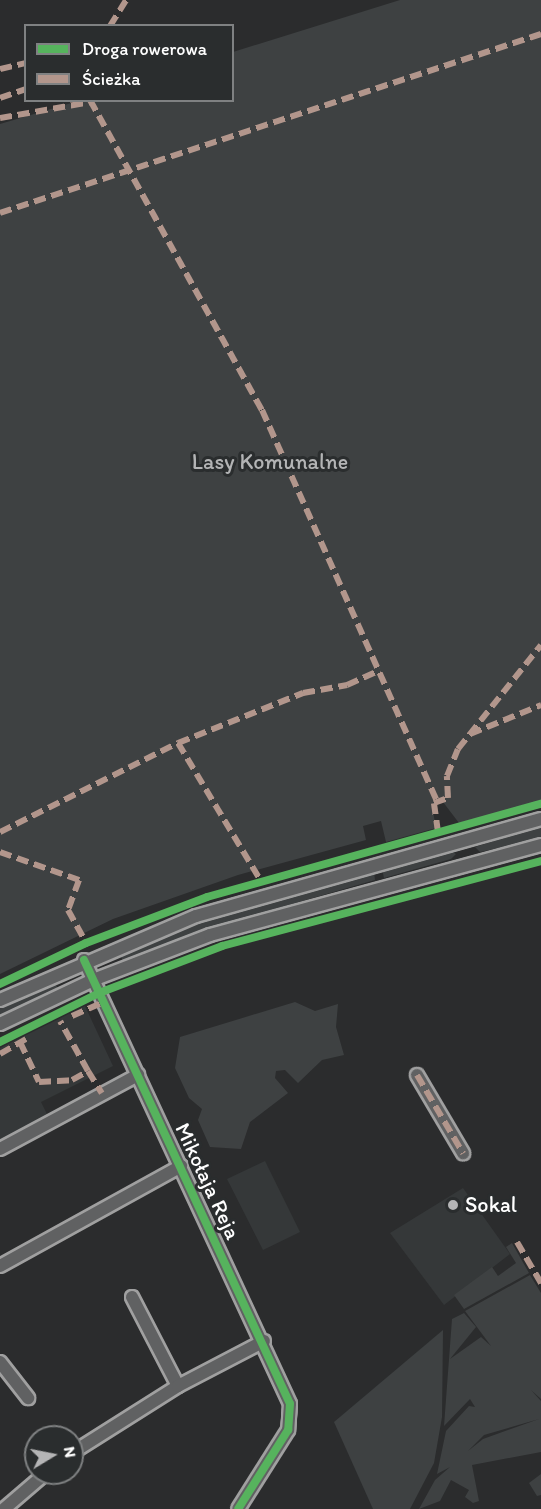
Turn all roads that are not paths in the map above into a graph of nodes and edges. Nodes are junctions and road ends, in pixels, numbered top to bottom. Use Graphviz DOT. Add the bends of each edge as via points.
graph roads {
  1 [pos="541,819"];
  2 [pos="462,841"];
  3 [pos="541,845"];
  4 [pos="467,862"];
  5 [pos="84,960"];
  6 [pos="93,980"];
  7 [pos="0,1000"];
  8 [pos="0,1024"];
  9 [pos="138,1075"];
  10 [pos="417,1075"];
  11 [pos="0,1149"];
  12 [pos="463,1154"];
  13 [pos="181,1166"];
  14 [pos="0,1266"];
  15 [pos="132,1297"];
  16 [pos="264,1341"];
  17 [pos="0,1362"];
  18 [pos="178,1386"];
  19 [pos="28,1398"];
  20 [pos="84,1445"];
  21 [pos="32,1485"];
  22 [pos="4,1509"];
  23 [pos="238,1509"];
  1 -- 2 [label="street"];
  2 -- 4 [label="street"];
  2 -- 5 [label="street" via="224,907"];
  3 -- 4 [label="street"];
  4 -- 6 [label="street" via="252,921"];
  5 -- 6 [label="street, Mikołaja Reja"];
  5 -- 7 [label="street"];
  6 -- 8 [label="street"];
  6 -- 9 [label="street, Mikołaja Reja"];
  9 -- 11 [label="street"];
  9 -- 13 [label="street, Mikołaja Reja"];
  10 -- 12 [label="street"];
  13 -- 14 [label="street"];
  13 -- 16 [label="street, Mikołaja Reja"];
  15 -- 18 [label="street"];
  16 -- 18 [label="street"];
  16 -- 23 [label="street, Mikołaja Reja" via="285,1389 291,1420"];
  17 -- 19 [label="street"];
  18 -- 20 [label="street"];
  21 -- 22 [label="street"];
}
